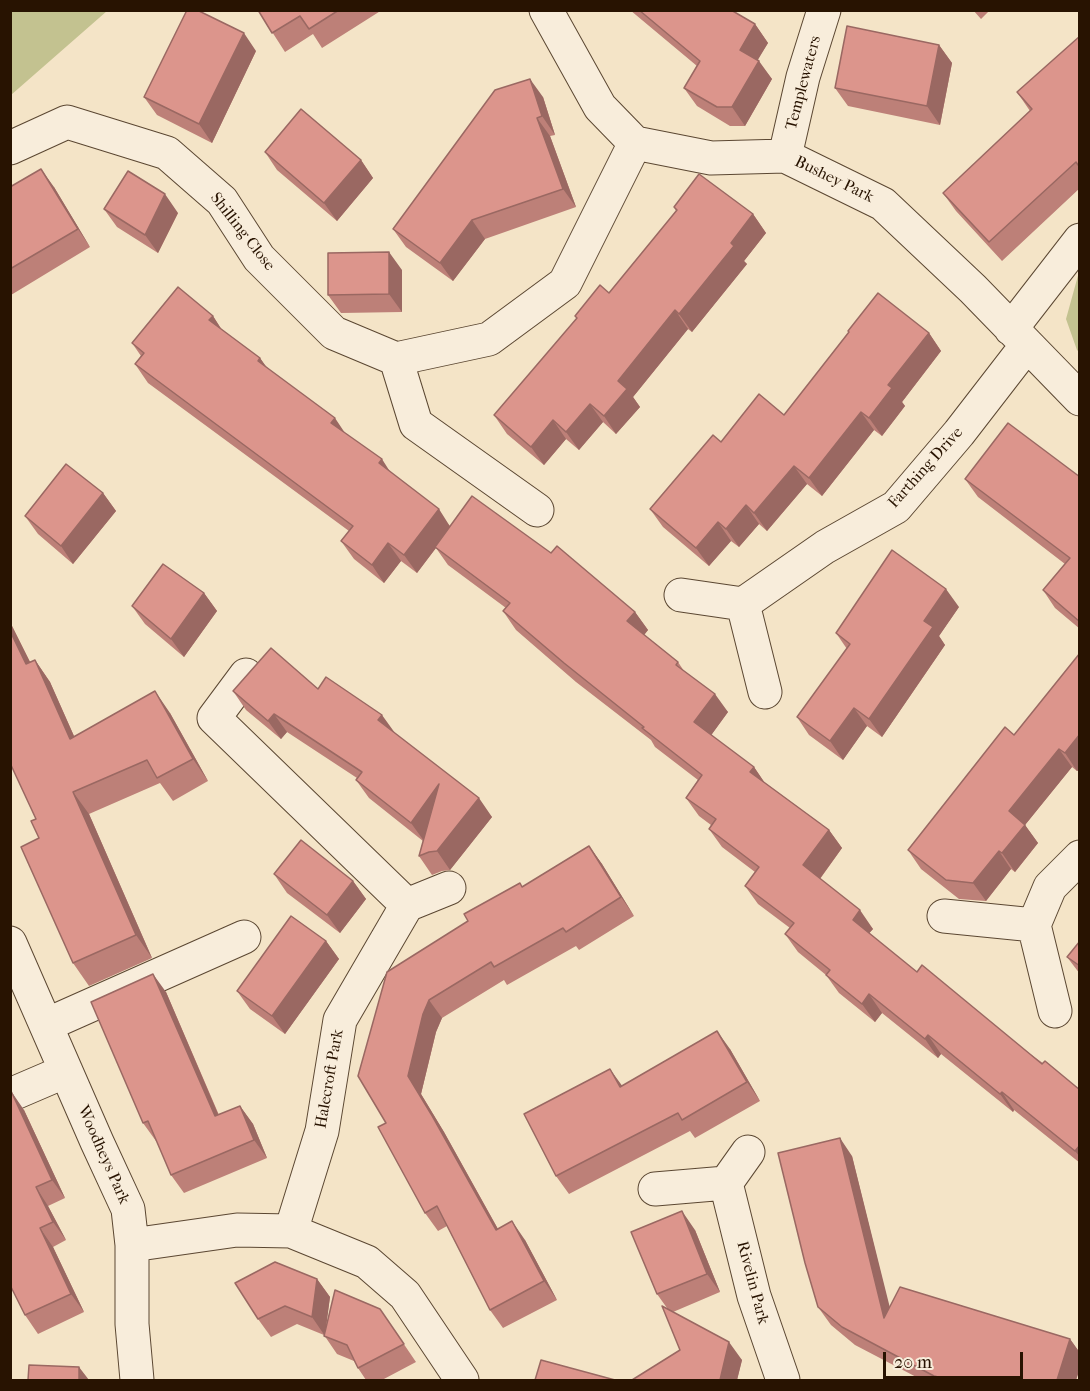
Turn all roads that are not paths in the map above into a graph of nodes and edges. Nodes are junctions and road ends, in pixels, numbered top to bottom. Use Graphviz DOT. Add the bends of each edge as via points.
graph roads {
  1 [pos="546,10"];
  2 [pos="824,10"];
  3 [pos="634,143"];
  4 [pos="10,148"];
  5 [pos="784,156"];
  6 [pos="1080,240"];
  7 [pos="1019,337"];
  8 [pos="396,359"];
  9 [pos="1080,399"];
  10 [pos="537,510"];
  11 [pos="681,595"];
  12 [pos="743,604"];
  13 [pos="246,675"];
  14 [pos="765,692"];
  15 [pos="1080,857"];
  16 [pos="449,888"];
  17 [pos="407,905"];
  18 [pos="945,916"];
  19 [pos="1034,925"];
  20 [pos="244,937"];
  21 [pos="10,943"];
  22 [pos="1055,1011"];
  23 [pos="46,1025"];
  24 [pos="66,1071"];
  25 [pos="10,1095"];
  26 [pos="748,1152"];
  27 [pos="726,1183"];
  28 [pos="655,1189"];
  29 [pos="291,1232"];
  30 [pos="132,1245"];
  31 [pos="137,1380"];
  32 [pos="462,1380"];
  33 [pos="783,1380"];
  1 -- 3 [label="street" via="600,107"];
  2 -- 5 [label="street, Templewaters"];
  3 -- 5 [label="street, Bushey Park" via="711,158"];
  3 -- 8 [label="street" via="565,283 489,339"];
  4 -- 8 [label="street, Shilling Close" via="67,122 167,153 222,201 259,258 334,333"];
  5 -- 7 [label="street, Bushey Park" via="883,204"];
  6 -- 7 [label="street, Farthing Drive"];
  7 -- 9 [label="street, Bushey Park"];
  7 -- 12 [label="street, Farthing Drive" via="958,433 896,507 825,547"];
  8 -- 10 [label="street" via="416,424"];
  11 -- 12 [label="street"];
  12 -- 14 [label="street"];
  13 -- 17 [label="street" via="214,718"];
  15 -- 19 [label="street" via="1050,887"];
  16 -- 17 [label="street"];
  17 -- 29 [label="street, Halecroft Park" via="340,1020 322,1131"];
  18 -- 19 [label="street"];
  19 -- 22 [label="street"];
  20 -- 23 [label="street"];
  21 -- 23 [label="street, Woodheys Park"];
  23 -- 24 [label="street, Woodheys Park"];
  24 -- 25 [label="street"];
  24 -- 30 [label="street, Woodheys Park" via="128,1209"];
  26 -- 27 [label="street"];
  27 -- 28 [label="street"];
  27 -- 33 [label="street, Rivelin Park" via="754,1296"];
  29 -- 30 [label="street" via="237,1230"];
  29 -- 32 [label="street" via="367,1262 405,1295"];
  30 -- 31 [label="street, Woodheys Park"];
}
